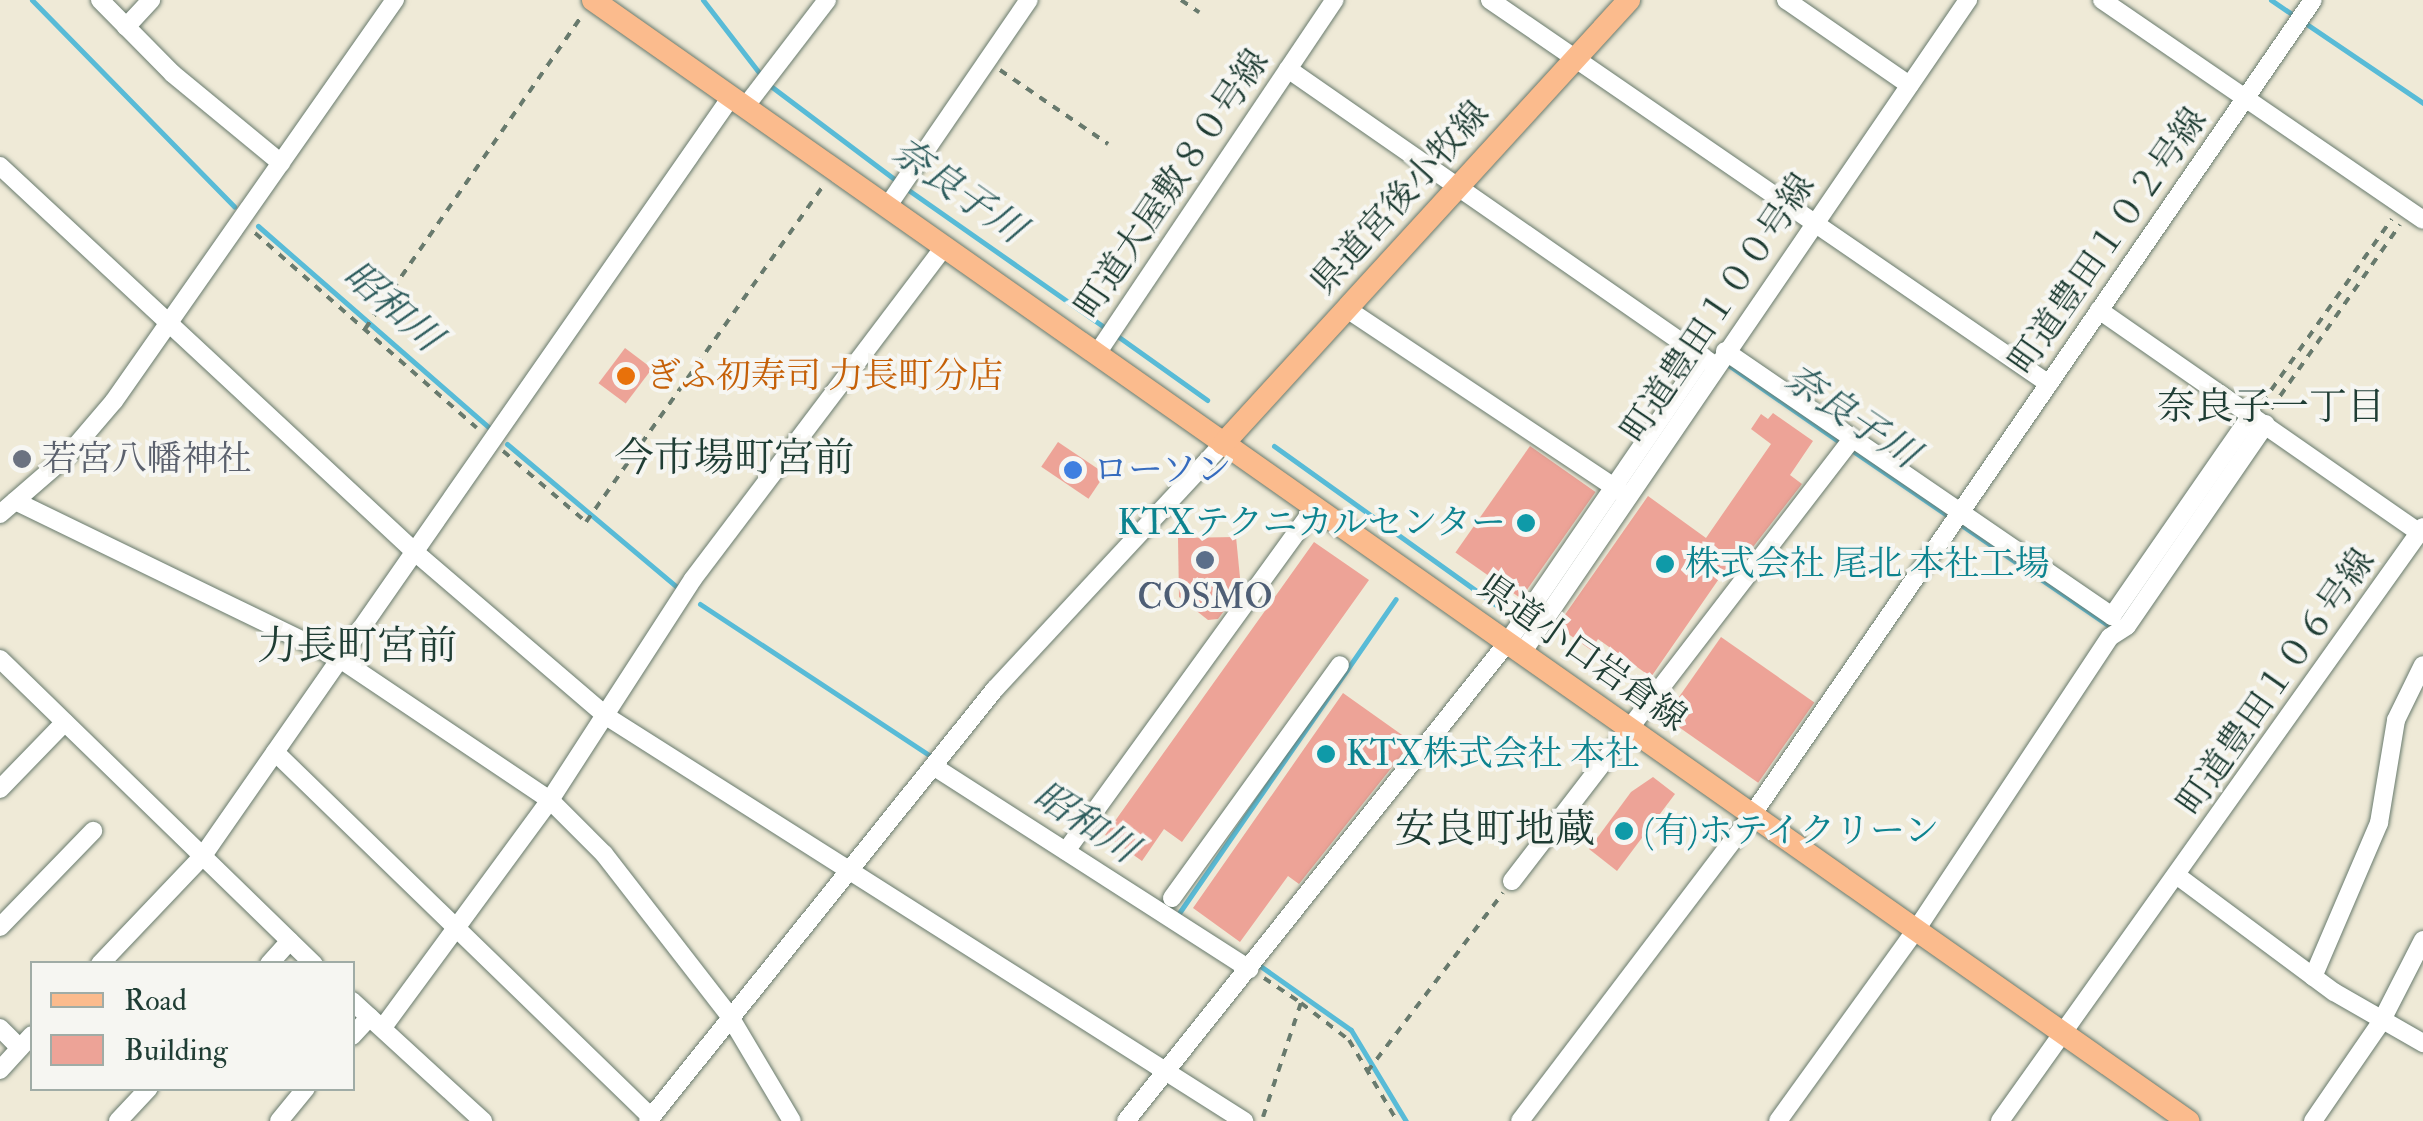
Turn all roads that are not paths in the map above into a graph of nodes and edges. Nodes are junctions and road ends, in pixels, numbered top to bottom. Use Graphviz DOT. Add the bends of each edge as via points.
graph roads {
  1 [pos="100,0"];
  2 [pos="151,0"];
  3 [pos="396,0"];
  4 [pos="593,0"];
  5 [pos="826,0"];
  6 [pos="1029,0"];
  7 [pos="1335,0"];
  8 [pos="1490,0"];
  9 [pos="1630,0"];
  10 [pos="1786,0"];
  11 [pos="1968,0"];
  12 [pos="2102,0"];
  13 [pos="2314,0"];
  14 [pos="126,26"];
  15 [pos="1576,59"];
  16 [pos="1288,69"];
  17 [pos="1909,85"];
  18 [pos="2246,99"];
  19 [pos="738,102"];
  20 [pos="281,162"];
  21 [pos="0,166"];
  22 [pos="1459,186"];
  23 [pos="887,207"];
  24 [pos="2412,212"];
  25 [pos="1814,222"];
  26 [pos="944,246"];
  27 [pos="1347,309"];
  28 [pos="2098,310"];
  29 [pos="168,325"];
  30 [pos="1096,354"];
  31 [pos="1716,358"];
  32 [pos="2050,384"];
  33 [pos="2260,420"];
  34 [pos="1852,440"];
  35 [pos="1216,452"];
  36 [pos="1613,486"];
  37 [pos="1629,498"];
  38 [pos="16,501"];
  39 [pos="1314,508"];
  40 [pos="0,514"];
  41 [pos="1956,517"];
  42 [pos="2421,530"];
  43 [pos="416,553"];
  44 [pos="2120,624"];
  45 [pos="1515,648"];
  46 [pos="0,658"];
  47 [pos="340,659"];
  48 [pos="1340,665"];
  49 [pos="2423,665"];
  50 [pos="606,716"];
  51 [pos="65,722"];
  52 [pos="1631,730"];
  53 [pos="275,752"];
  54 [pos="937,761"];
  55 [pos="0,789"];
  56 [pos="550,800"];
  57 [pos="1752,816"];
  58 [pos="93,831"];
  59 [pos="1070,846"];
  60 [pos="202,856"];
  61 [pos="849,868"];
  62 [pos="2181,875"];
  63 [pos="1512,881"];
  64 [pos="1172,898"];
  65 [pos="456,926"];
  66 [pos="0,927"];
  67 [pos="1916,930"];
  68 [pos="2423,940"];
  69 [pos="290,941"];
  70 [pos="103,961"];
  71 [pos="272,961"];
  72 [pos="311,961"];
  73 [pos="1254,962"];
  74 [pos="2310,975"];
  75 [pos="355,1004"];
  76 [pos="729,1015"];
  77 [pos="377,1022"];
  78 [pos="2380,1023"];
  79 [pos="0,1028"];
  80 [pos="355,1034"];
  81 [pos="2064,1035"];
  82 [pos="26,1042"];
  83 [pos="2423,1043"];
  84 [pos="0,1070"];
  85 [pos="1166,1070"];
  86 [pos="146,1091"];
  87 [pos="303,1091"];
  88 [pos="1530,1118"];
  89 [pos="649,1119"];
  90 [pos="118,1121"];
  91 [pos="278,1121"];
  92 [pos="483,1121"];
  93 [pos="792,1121"];
  94 [pos="1126,1121"];
  95 [pos="1244,1121"];
  96 [pos="1778,1121"];
  97 [pos="2000,1121"];
  98 [pos="2188,1121"];
  99 [pos="2313,1121"];
  1 -- 14 [label="street"];
  2 -- 14 [label="street"];
  3 -- 20 [label="street"];
  4 -- 19 [label="main road, 県道小口岩倉線"];
  5 -- 19 [label="street"];
  6 -- 23 [label="street"];
  7 -- 16 [label="street, 町道大屋敷８０号線"];
  8 -- 15 [label="street"];
  9 -- 15 [label="main road, 県道宮後小牧線"];
  10 -- 17 [label="street"];
  11 -- 17 [label="street, 町道豊田１００号線"];
  12 -- 18 [label="street"];
  13 -- 18 [label="street, 町道豊田１０２号線"];
  14 -- 20 [label="street" via="172,74"];
  15 -- 22 [label="main road, 県道宮後小牧線"];
  15 -- 25 [label="street"];
  16 -- 22 [label="street"];
  16 -- 30 [label="street, 町道大屋敷８０号線"];
  17 -- 25 [label="street, 町道豊田１００号線"];
  18 -- 24 [label="street"];
  18 -- 28 [label="street, 町道豊田１０２号線"];
  19 -- 23 [label="main road, 県道小口岩倉線"];
  19 -- 43 [label="street"];
  20 -- 29 [label="street"];
  21 -- 29 [label="street"];
  22 -- 27 [label="main road, 県道宮後小牧線"];
  22 -- 31 [label="street"];
  23 -- 26 [label="main road, 県道小口岩倉線"];
  25 -- 31 [label="street, 町道豊田１００号線"];
  25 -- 32 [label="street"];
  26 -- 30 [label="main road, 県道小口岩倉線"];
  26 -- 50 [label="street" via="693,579"];
  27 -- 35 [label="main road, 県道宮後小牧線"];
  27 -- 36 [label="street"];
  28 -- 32 [label="street, 町道豊田１０２号線"];
  28 -- 33 [label="street"];
  29 -- 38 [label="street" via="86,436"];
  29 -- 43 [label="street"];
  30 -- 35 [label="main road, 県道小口岩倉線"];
  31 -- 34 [label="street"];
  31 -- 36 [label="street"];
  31 -- 37 [label="street, 町道豊田１００号線"];
  32 -- 41 [label="street, 町道豊田１０２号線"];
  33 -- 42 [label="street"];
  33 -- 44 [label="street"];
  34 -- 41 [label="street"];
  34 -- 52 [label="street"];
  35 -- 39 [label="main road, 県道小口岩倉線"];
  35 -- 54 [label="street"];
  36 -- 37 [label="street"];
  36 -- 45 [label="street"];
  37 -- 45 [label="street, 町道豊田１００号線"];
  38 -- 40 [label="street"];
  38 -- 47 [label="street"];
  39 -- 45 [label="main road, 県道小口岩倉線"];
  39 -- 59 [label="street"];
  41 -- 44 [label="street"];
  41 -- 57 [label="street, 町道豊田１０２号線"];
  42 -- 62 [label="street, 町道豊田１０６号線"];
  43 -- 47 [label="street"];
  43 -- 50 [label="street"];
  44 -- 67 [label="street"];
  45 -- 52 [label="main road, 県道小口岩倉線"];
  45 -- 73 [label="street"];
  46 -- 51 [label="street"];
  47 -- 53 [label="street"];
  47 -- 56 [label="street"];
  48 -- 64 [label="street"];
  49 -- 74 [label="street" via="2396,720 2379,823"];
  50 -- 56 [label="street"];
  50 -- 61 [label="street"];
  51 -- 55 [label="street"];
  51 -- 60 [label="street"];
  52 -- 57 [label="main road, 県道小口岩倉線"];
  52 -- 63 [label="street"];
  53 -- 60 [label="street"];
  53 -- 65 [label="street"];
  54 -- 59 [label="street"];
  54 -- 61 [label="street"];
  56 -- 65 [label="street"];
  56 -- 76 [label="street" via="604,854"];
  57 -- 67 [label="main road, 県道小口岩倉線"];
  57 -- 88 [label="street, 町道豊田１０２号線"];
  58 -- 66 [label="street"];
  59 -- 73 [label="street"];
  60 -- 69 [label="street"];
  60 -- 70 [label="street"];
  61 -- 76 [label="street"];
  61 -- 85 [label="street"];
  62 -- 74 [label="street"];
  62 -- 81 [label="street, 町道豊田１０６号線"];
  65 -- 77 [label="street"];
  65 -- 89 [label="street"];
  67 -- 81 [label="main road, 県道小口岩倉線"];
  67 -- 96 [label="street"];
  68 -- 78 [label="street"];
  69 -- 71 [label="street"];
  69 -- 72 [label="street"];
  73 -- 85 [label="street"];
  74 -- 78 [label="street"];
  75 -- 77 [label="street"];
  76 -- 89 [label="street"];
  76 -- 93 [label="street"];
  77 -- 80 [label="street"];
  77 -- 92 [label="street"];
  78 -- 83 [label="street"];
  78 -- 99 [label="street"];
  79 -- 82 [label="street"];
  81 -- 97 [label="street, 町道豊田１０６号線"];
  81 -- 98 [label="main road, 県道小口岩倉線"];
  82 -- 84 [label="street"];
  85 -- 94 [label="street"];
  85 -- 95 [label="street"];
  86 -- 90 [label="street"];
  87 -- 91 [label="street"];
}
